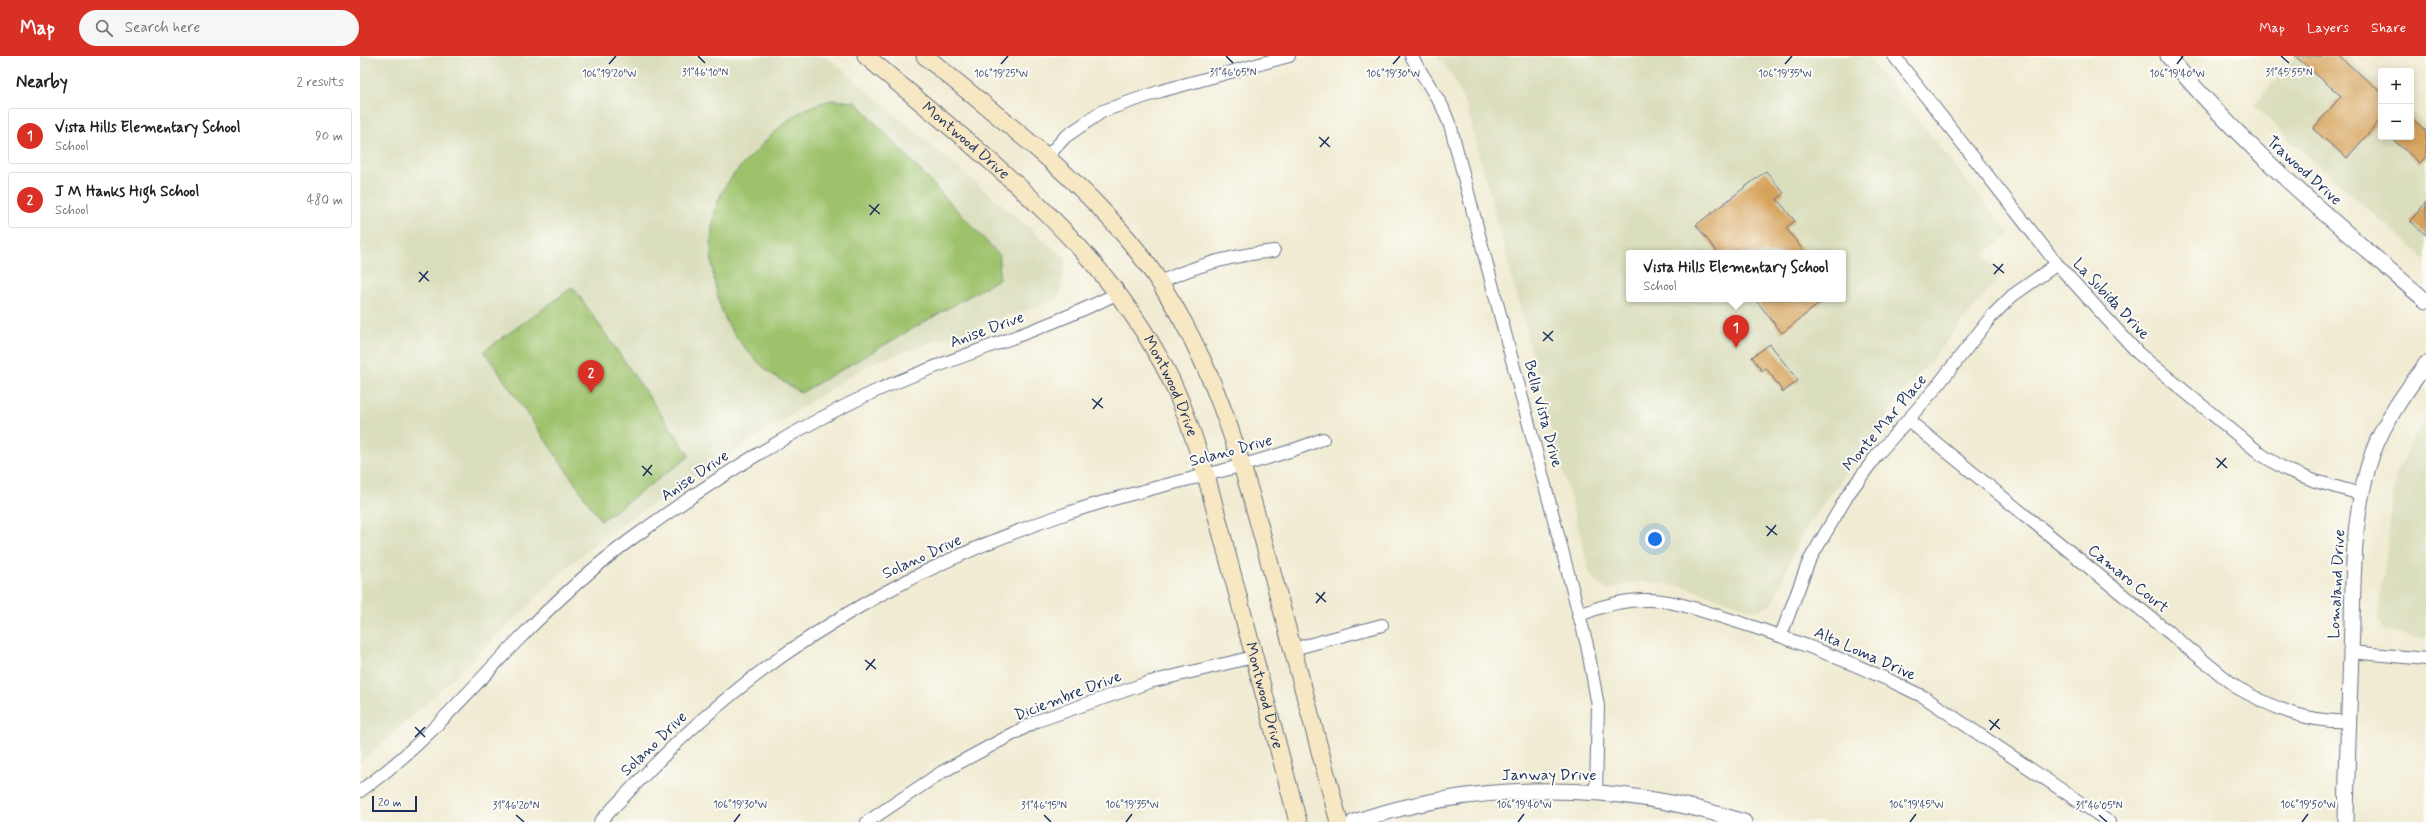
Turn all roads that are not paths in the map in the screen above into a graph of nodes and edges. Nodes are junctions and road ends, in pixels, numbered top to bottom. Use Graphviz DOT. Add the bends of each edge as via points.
graph roads {
  1 [pos="866,56"];
  2 [pos="925,56"];
  3 [pos="1290,56"];
  4 [pos="1411,56"];
  5 [pos="1894,56"];
  6 [pos="2169,56"];
  7 [pos="1046,158"];
  8 [pos="1274,251"];
  9 [pos="2057,264"];
  10 [pos="1160,282"];
  11 [pos="1118,293"];
  12 [pos="2426,301"];
  13 [pos="2426,364"];
  14 [pos="1908,420"];
  15 [pos="1323,439"];
  16 [pos="1244,465"];
  17 [pos="1206,475"];
  18 [pos="2361,494"];
  19 [pos="1578,616"];
  20 [pos="1382,625"];
  21 [pos="1781,635"];
  22 [pos="1293,649"];
  23 [pos="2351,652"];
  24 [pos="1253,657"];
  25 [pos="2426,658"];
  26 [pos="2348,721"];
  27 [pos="360,791"];
  28 [pos="1596,792"];
  29 [pos="600,822"];
  30 [pos="867,822"];
  31 [pos="1298,822"];
  32 [pos="1339,822"];
  33 [pos="1354,822"];
  34 [pos="1744,822"];
  35 [pos="2109,822"];
  36 [pos="2346,822"];
  1 -- 11 [label="main road, Montwood Drive" via="1046,212"];
  2 -- 7 [label="main road"];
  3 -- 7 [label="street" via="1161,91 1103,111 1065,137"];
  4 -- 19 [label="street, Bella Vista Drive" via="1442,106 1451,128"];
  5 -- 9 [label="street, La Subida Drive"];
  6 -- 12 [label="street, Trawood Drive" via="2238,135"];
  7 -- 10 [label="main road" via="1083,192 1129,241"];
  8 -- 10 [label="street" via="1250,253 1210,262"];
  9 -- 14 [label="street, Monte Mar Place" via="2012,296 1996,312"];
  9 -- 18 [label="street, La Subida Drive" via="2138,353 2236,436 2285,469 2315,481"];
  10 -- 16 [label="main road" via="1185,324 1214,382"];
  11 -- 17 [label="main road, Montwood Drive" via="1156,351 1173,385 1189,422"];
  11 -- 27 [label="street, Anise Drive" via="1060,320 876,391 753,456 710,483 627,542 555,604 417,747"];
  13 -- 18 [label="street, Lomaland Drive" via="2402,396 2373,451"];
  14 -- 21 [label="street, Monte Mar Place" via="1877,455 1828,526 1809,561"];
  14 -- 26 [label="street, Camaro Court" via="2236,687 2259,700 2294,714 2315,720"];
  15 -- 16 [label="street, Solano Drive" via="1288,453"];
  16 -- 17 [label="street, Solano Drive"];
  16 -- 22 [label="main road"];
  17 -- 24 [label="main road, Montwood Drive"];
  17 -- 29 [label="street, Solano Drive" via="1061,515 920,573 875,598 762,671 713,710 641,778"];
  18 -- 23 [label="street, Lomaland Drive" via="2354,554"];
  19 -- 21 [label="street, Alta Loma Drive" via="1613,603 1653,600 1675,603"];
  19 -- 28 [label="street, Bella Vista Drive" via="1587,645 1598,706"];
  20 -- 22 [label="street"];
  21 -- 35 [label="street, Alta Loma Drive" via="1891,680 1924,697"];
  22 -- 32 [label="main road"];
  23 -- 25 [label="street"];
  23 -- 26 [label="street, Lomaland Drive"];
  24 -- 30 [label="street, Diciembre Drive" via="1150,682 1037,722 942,772"];
  24 -- 31 [label="main road, Montwood Drive"];
  26 -- 36 [label="street, Lomaland Drive"];
  28 -- 33 [label="street, Janway Drive" via="1494,793 1441,800"];
  28 -- 34 [label="street, Janway Drive" via="1674,803"];
}
